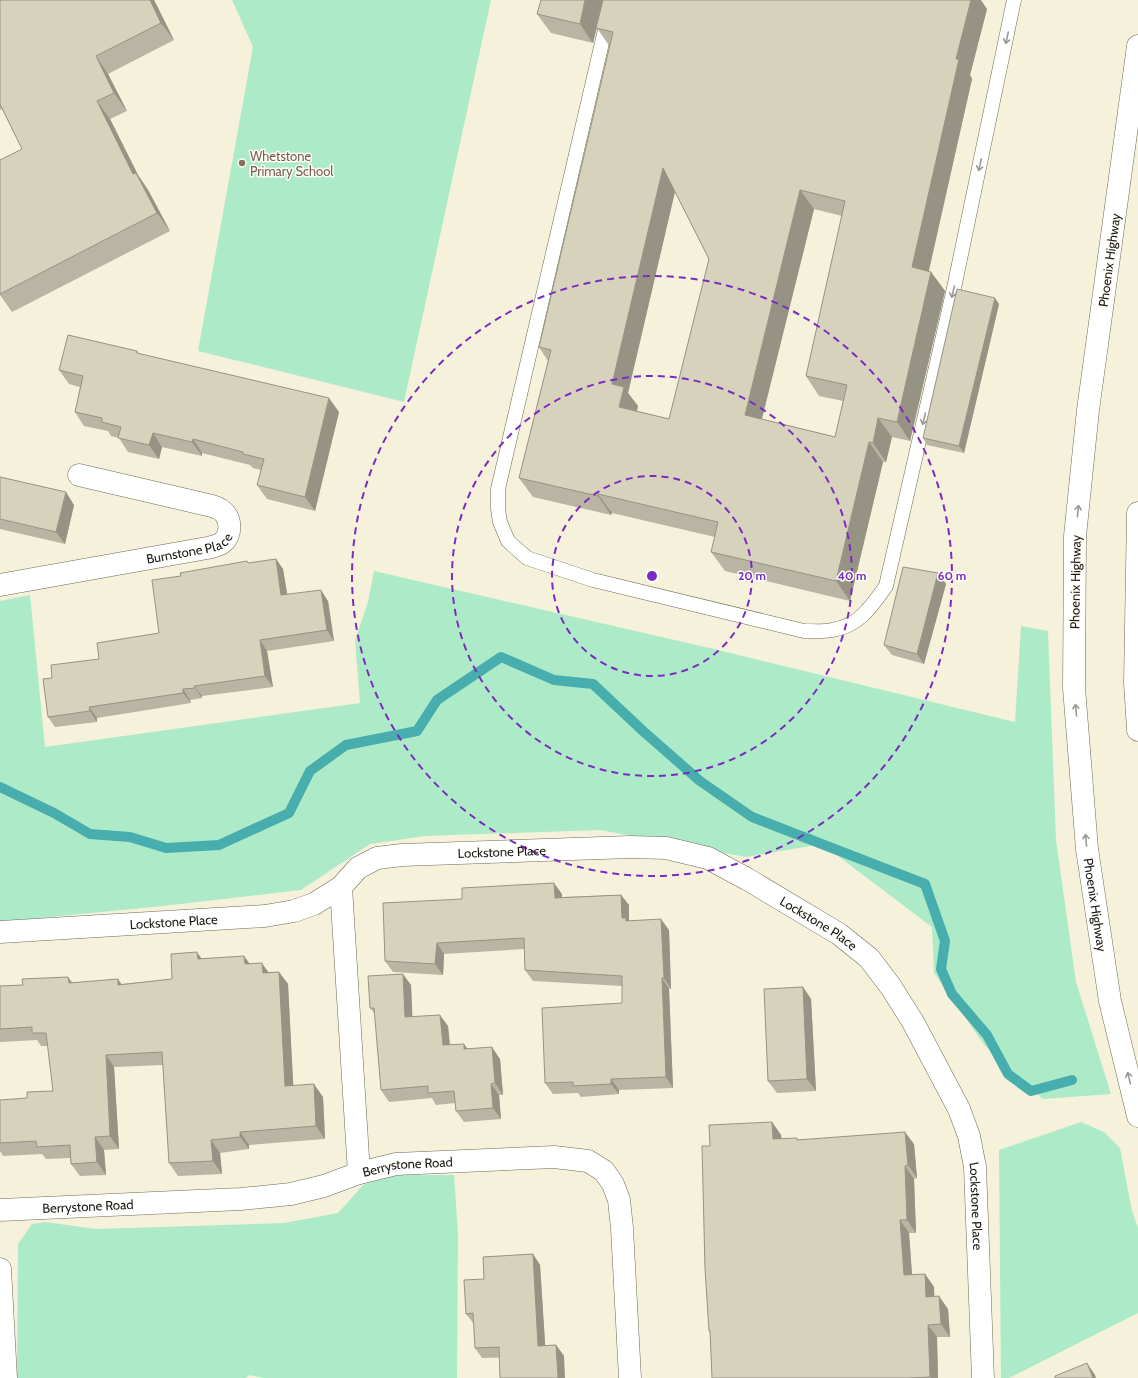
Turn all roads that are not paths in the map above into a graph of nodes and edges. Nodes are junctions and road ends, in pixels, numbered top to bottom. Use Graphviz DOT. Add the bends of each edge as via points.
graph roads {
  1 [pos="612,0"];
  2 [pos="1014,0"];
  3 [pos="1138,46"];
  4 [pos="80,475"];
  5 [pos="1138,513"];
  6 [pos="0,585"];
  7 [pos="1138,730"];
  8 [pos="340,887"];
  9 [pos="0,932"];
  10 [pos="1138,1116"];
  11 [pos="358,1173"];
  12 [pos="0,1210"];
  13 [pos="0,1269"];
  14 [pos="6,1378"];
  15 [pos="630,1378"];
  16 [pos="983,1378"];
  2 -- 1 [label="lane, one-way" via="955,280 886,586 855,623 833,630 804,631 593,580 527,558 508,541 500,522 498,489"];
  10 -- 3 [label="street, Phoenix Highway, one-way" via="1110,1002 1088,856 1074,688 1075,536 1090,402"];
  4 -- 6 [label="street, Burnstone Place" via="212,506 221,510 227,517 230,527 228,536 221,544 206,548"];
  5 -- 7 [label="street" via="1135,683"];
  8 -- 9 [label="street, Lockstone Place" via="314,904 294,911 265,916"];
  8 -- 11 [label="street"];
  8 -- 16 [label="street, Lockstone Place" via="358,868 377,858 402,854 666,848 708,858 839,934 869,958 891,987 913,1022 959,1109 969,1136 975,1168"];
  11 -- 12 [label="street, Berrystone Road" via="324,1186 291,1194 241,1199"];
  11 -- 15 [label="street, Berrystone Road" via="396,1164 554,1157 588,1161 604,1171 613,1184 619,1200"];
  13 -- 14 [label="street"];
}
